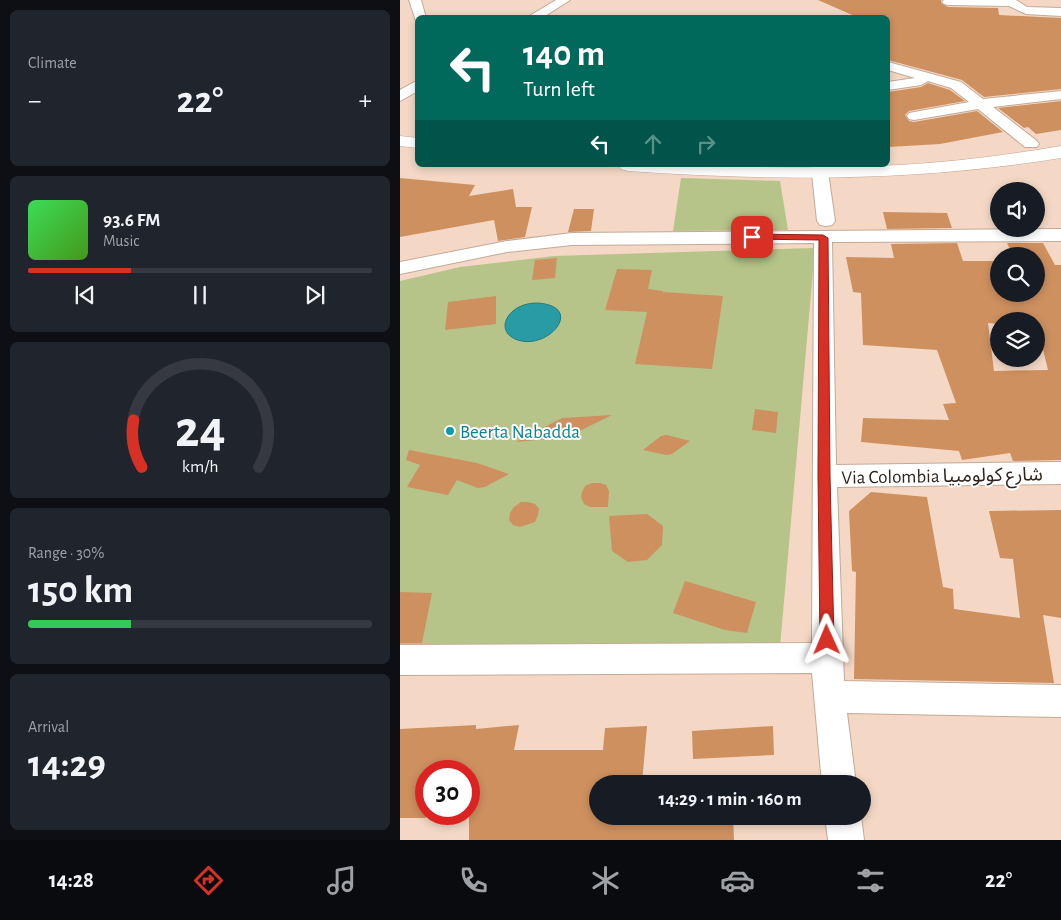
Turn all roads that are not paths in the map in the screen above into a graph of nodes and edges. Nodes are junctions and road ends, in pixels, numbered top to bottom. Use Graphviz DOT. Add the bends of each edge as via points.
graph roads {
  1 [pos="415,0"];
  2 [pos="564,0"];
  3 [pos="1010,1"];
  4 [pos="948,2"];
  5 [pos="1061,12"];
  6 [pos="419,15"];
  7 [pos="537,15"];
  8 [pos="890,66"];
  9 [pos="925,75"];
  10 [pos="415,86"];
  11 [pos="890,86"];
  12 [pos="1061,95"];
  13 [pos="400,97"];
  14 [pos="982,104"];
  15 [pos="914,116"];
  16 [pos="400,132"];
  17 [pos="415,134"];
  18 [pos="1061,138"];
  19 [pos="400,141"];
  20 [pos="415,143"];
  21 [pos="1031,144"];
  22 [pos="1054,154"];
  23 [pos="890,159"];
  24 [pos="655,167"];
  25 [pos="819,169"];
  26 [pos="825,229"];
  27 [pos="1060,236"];
  28 [pos="400,268"];
  29 [pos="1061,473"];
  30 [pos="824,476"];
  31 [pos="827,658"];
  32 [pos="400,660"];
  33 [pos="829,697"];
  34 [pos="1061,700"];
  35 [pos="838,775"];
  36 [pos="844,825"];
  37 [pos="846,840"];
  1 -- 6 [label="street"];
  2 -- 7 [label="street"];
  3 -- 4 [label="street"];
  3 -- 5 [label="street" via="1024,10"];
  8 -- 9 [label="street"];
  9 -- 11 [label="street" via="921,81"];
  9 -- 14 [label="street" via="956,84"];
  10 -- 13 [label="street"];
  12 -- 14 [label="street"];
  14 -- 15 [label="street"];
  14 -- 21 [label="street"];
  16 -- 17 [label="highway"];
  18 -- 21 [label="highway"];
  19 -- 20 [label="highway"];
  21 -- 22 [label="highway"];
  21 -- 23 [label="highway" via="977,154"];
  22 -- 25 [label="highway" via="952,168"];
  24 -- 25 [label="highway"];
  25 -- 26 [label="street"];
  26 -- 27 [label="street"];
  26 -- 28 [label="street" via="712,237 533,242"];
  26 -- 30 [label="street"];
  29 -- 30 [label="street, Via Colombia شارع كولومبيا"];
  30 -- 31 [label="street"];
  31 -- 32 [label="street"];
  31 -- 33 [label="street"];
  33 -- 34 [label="street"];
  33 -- 35 [label="street"];
  36 -- 37 [label="street"];
}
